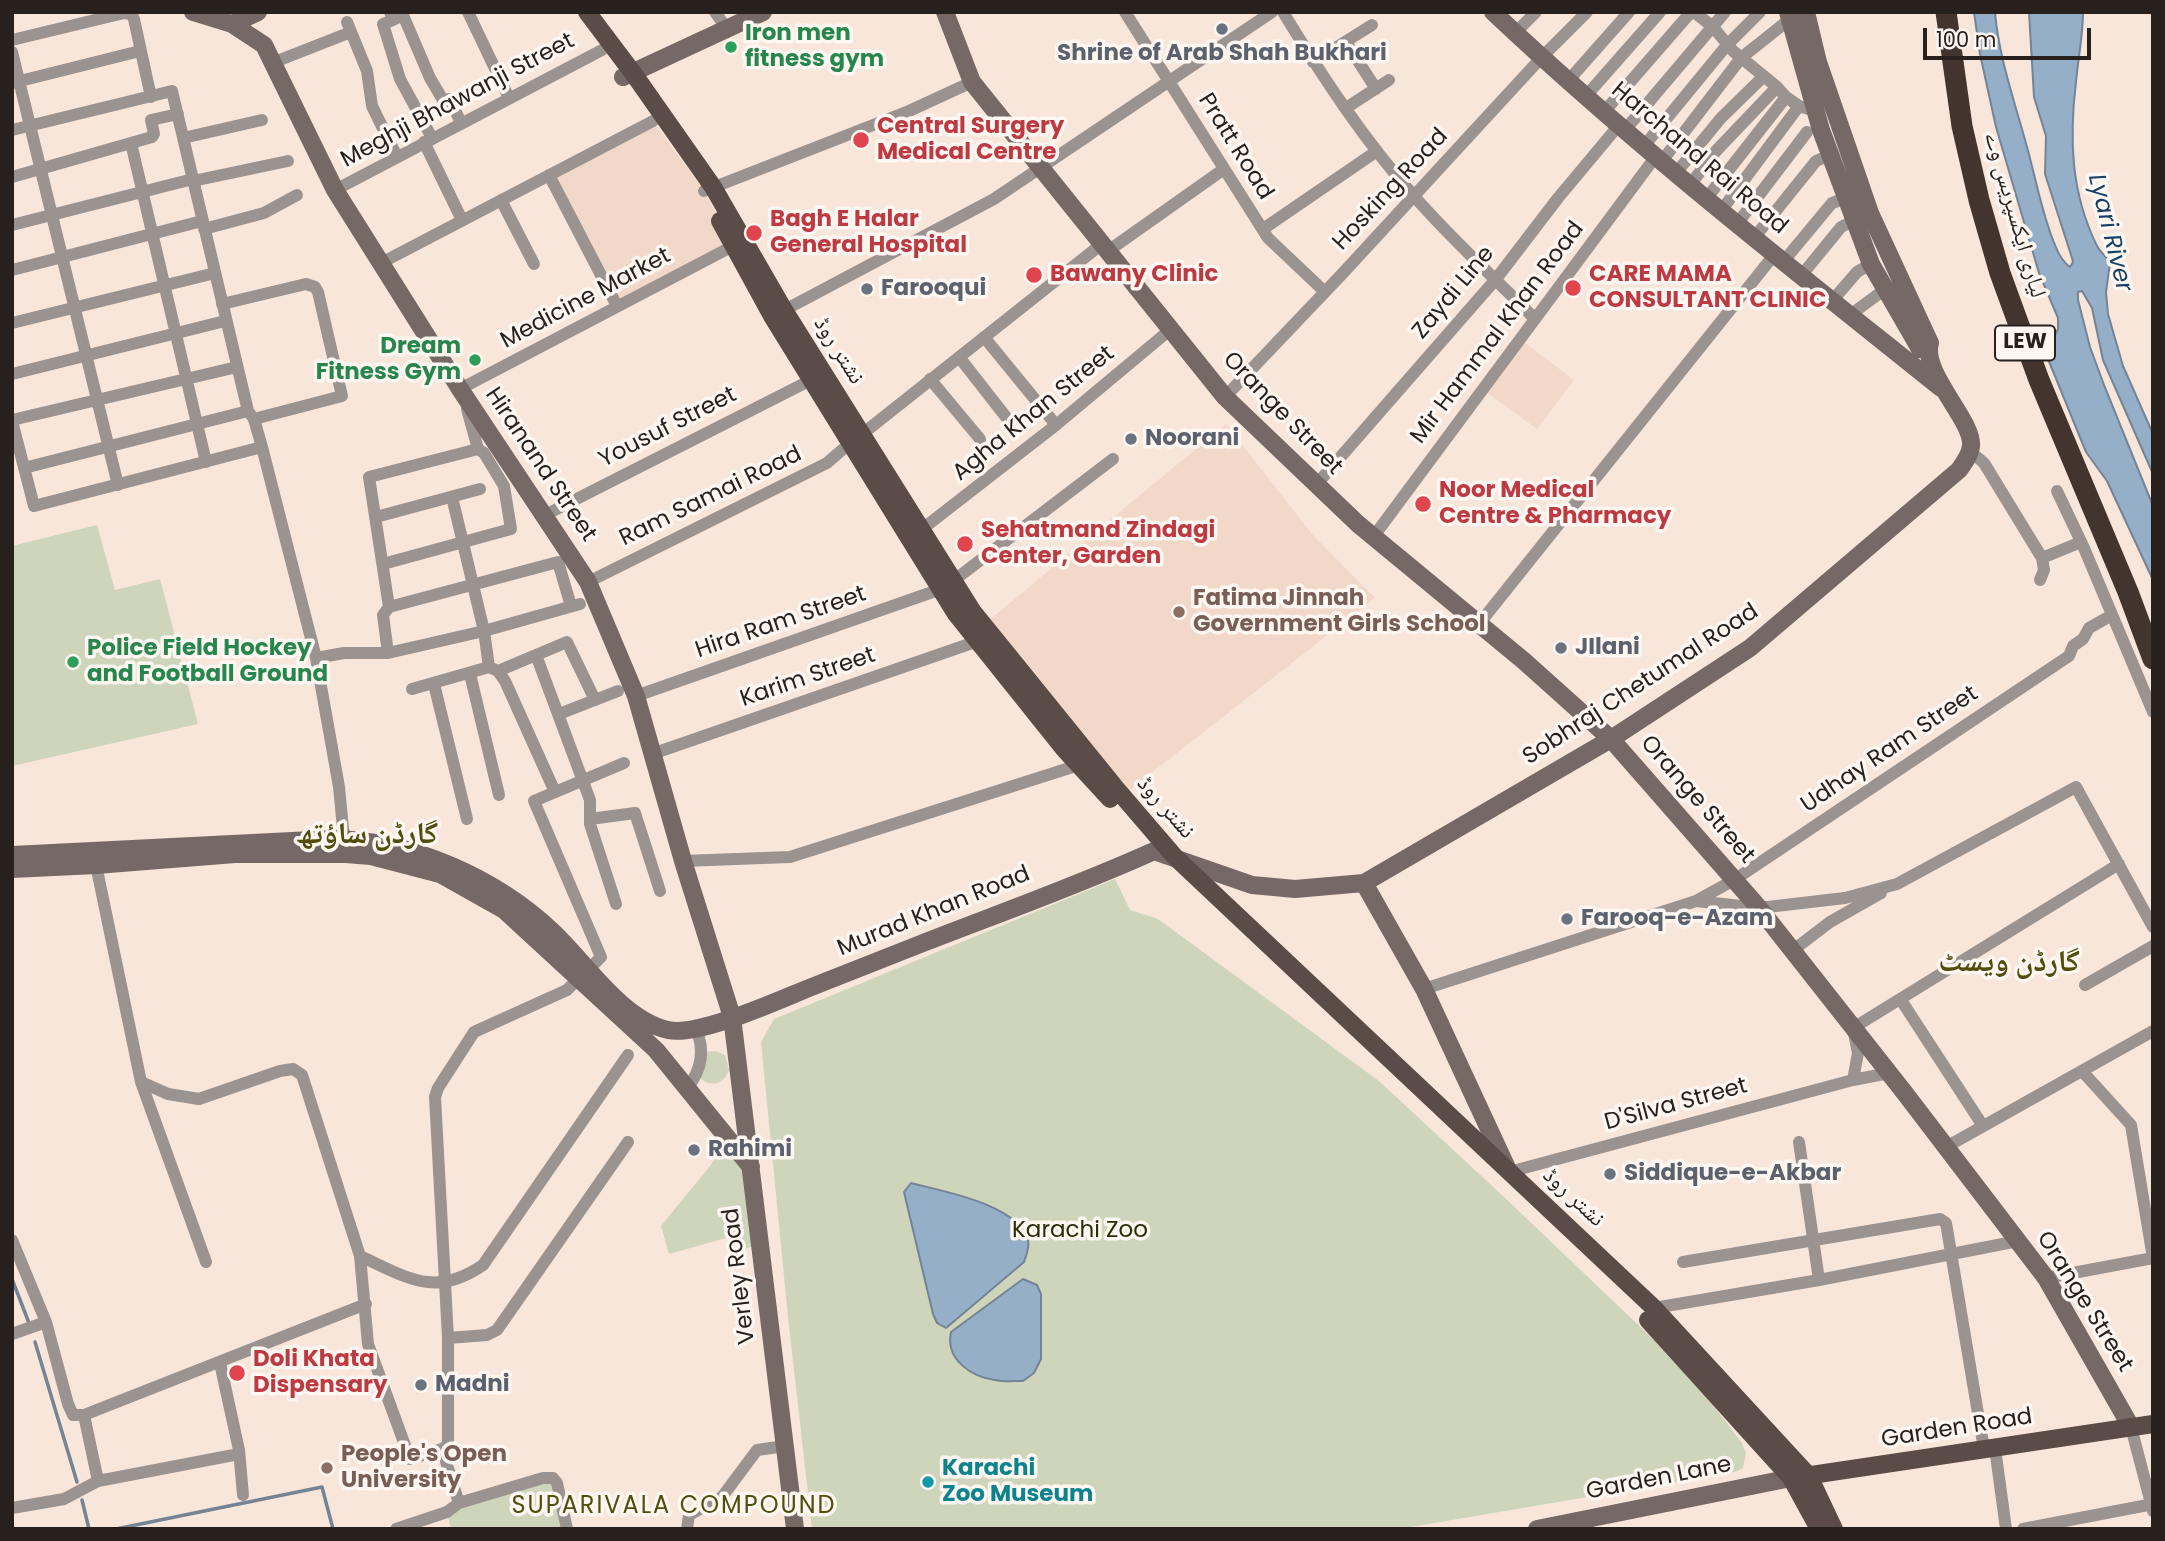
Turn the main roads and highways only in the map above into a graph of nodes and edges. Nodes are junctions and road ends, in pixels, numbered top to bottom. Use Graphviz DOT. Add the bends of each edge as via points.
graph roads {
  1 [pos="193,12"];
  2 [pos="258,12"];
  3 [pos="573,12"];
  4 [pos="587,12"];
  5 [pos="763,12"];
  6 [pos="945,12"];
  7 [pos="1945,12"];
  8 [pos="1498,14"];
  9 [pos="1795,14"];
  10 [pos="232,24"];
  11 [pos="628,75"];
  12 [pos="709,189"];
  13 [pos="778,313"];
  14 [pos="1927,350"];
  15 [pos="1943,390"];
  16 [pos="855,439"];
  17 [pos="947,585"];
  18 [pos="2153,659"];
  19 [pos="1611,740"];
  20 [pos="1154,851"];
  21 [pos="12,855"];
  22 [pos="1175,857"];
  23 [pos="12,869"];
  24 [pos="1364,883"];
  25 [pos="584,974"];
  26 [pos="732,1017"];
  27 [pos="751,1167"];
  28 [pos="1509,1172"];
  29 [pos="1650,1312"];
  30 [pos="2153,1424"];
  31 [pos="2131,1427"];
  32 [pos="1800,1477"];
  33 [pos="796,1529"];
  34 [pos="1537,1529"];
  35 [pos="1819,1529"];
  36 [pos="1834,1529"];
  1 -- 10 [label="main road, Hiranand Street"];
  2 -- 10 [label="main road"];
  3 -- 11 [label="main road, نشتر روڈ"];
  4 -- 11 [label="main road, نشتر روڈ"];
  5 -- 11 [label="main road"];
  6 -- 19 [label="main road, Orange Street" via="972,82 1225,397 1374,536"];
  7 -- 18 [label="highway, لیاری ایکسپریس وے / LEW" via="1962,126 2000,273"];
  8 -- 15 [label="main road, Harchand Rai Road" via="1541,58 1659,159"];
  9 -- 14 [label="main road" via="1818,62 1870,214 1930,343"];
  9 -- 14 [label="main road" via="1807,109 1830,155 1871,264 1920,349"];
  10 -- 26 [label="main road, Hiranand Street" via="264,45 334,190 588,582 636,696"];
  11 -- 12 [label="main road, نشتر روڈ"];
  11 -- 12 [label="main road, نشتر روڈ" via="653,121"];
  12 -- 13 [label="main road, نشتر روڈ"];
  12 -- 13 [label="main road, نشتر روڈ" via="733,246"];
  13 -- 16 [label="main road, نشتر روڈ"];
  13 -- 16 [label="main road, نشتر روڈ" via="811,380"];
  14 -- 15 [label="main road"];
  15 -- 19 [label="main road, Sobhraj Chetumal Road" via="1970,434 1969,455 1959,470 1750,648"];
  16 -- 17 [label="main road, نشتر روڈ"];
  16 -- 17 [label="main road, نشتر روڈ" via="921,530"];
  17 -- 20 [label="main road, نشتر روڈ" via="956,614"];
  17 -- 22 [label="main road, نشتر روڈ"];
  19 -- 24 [label="main road, Sobhraj Chetumal Road"];
  19 -- 31 [label="main road, Orange Street" via="1759,908 2018,1241 2046,1278"];
  20 -- 22 [label="main road"];
  20 -- 26 [label="main road, Murad Khan Road"];
  20 -- 29 [label="main road, نشتر روڈ"];
  21 -- 25 [label="main road" via="215,843 368,842 415,852 480,881 552,931"];
  22 -- 24 [label="main road" via="1252,885 1295,890"];
  22 -- 28 [label="main road, نشتر روڈ"];
  23 -- 25 [label="main road" via="235,854 371,856 440,874 504,910"];
  24 -- 28 [label="main road" via="1424,989"];
  25 -- 26 [label="main road, Murad Khan Road" via="655,1026 670,1031 696,1029"];
  25 -- 27 [label="main road" via="656,1050"];
  26 -- 27 [label="main road, Verley Road"];
  27 -- 33 [label="main road, Verley Road"];
  28 -- 29 [label="main road, نشتر روڈ"];
  29 -- 32 [label="main road, نشتر روڈ"];
  30 -- 31 [label="main road, Garden Road"];
  31 -- 32 [label="main road, Garden Road"];
  32 -- 34 [label="main road, Garden Lane"];
  32 -- 35 [label="main road, نشتر روڈ"];
  32 -- 36 [label="main road, نشتر روڈ"];
}
